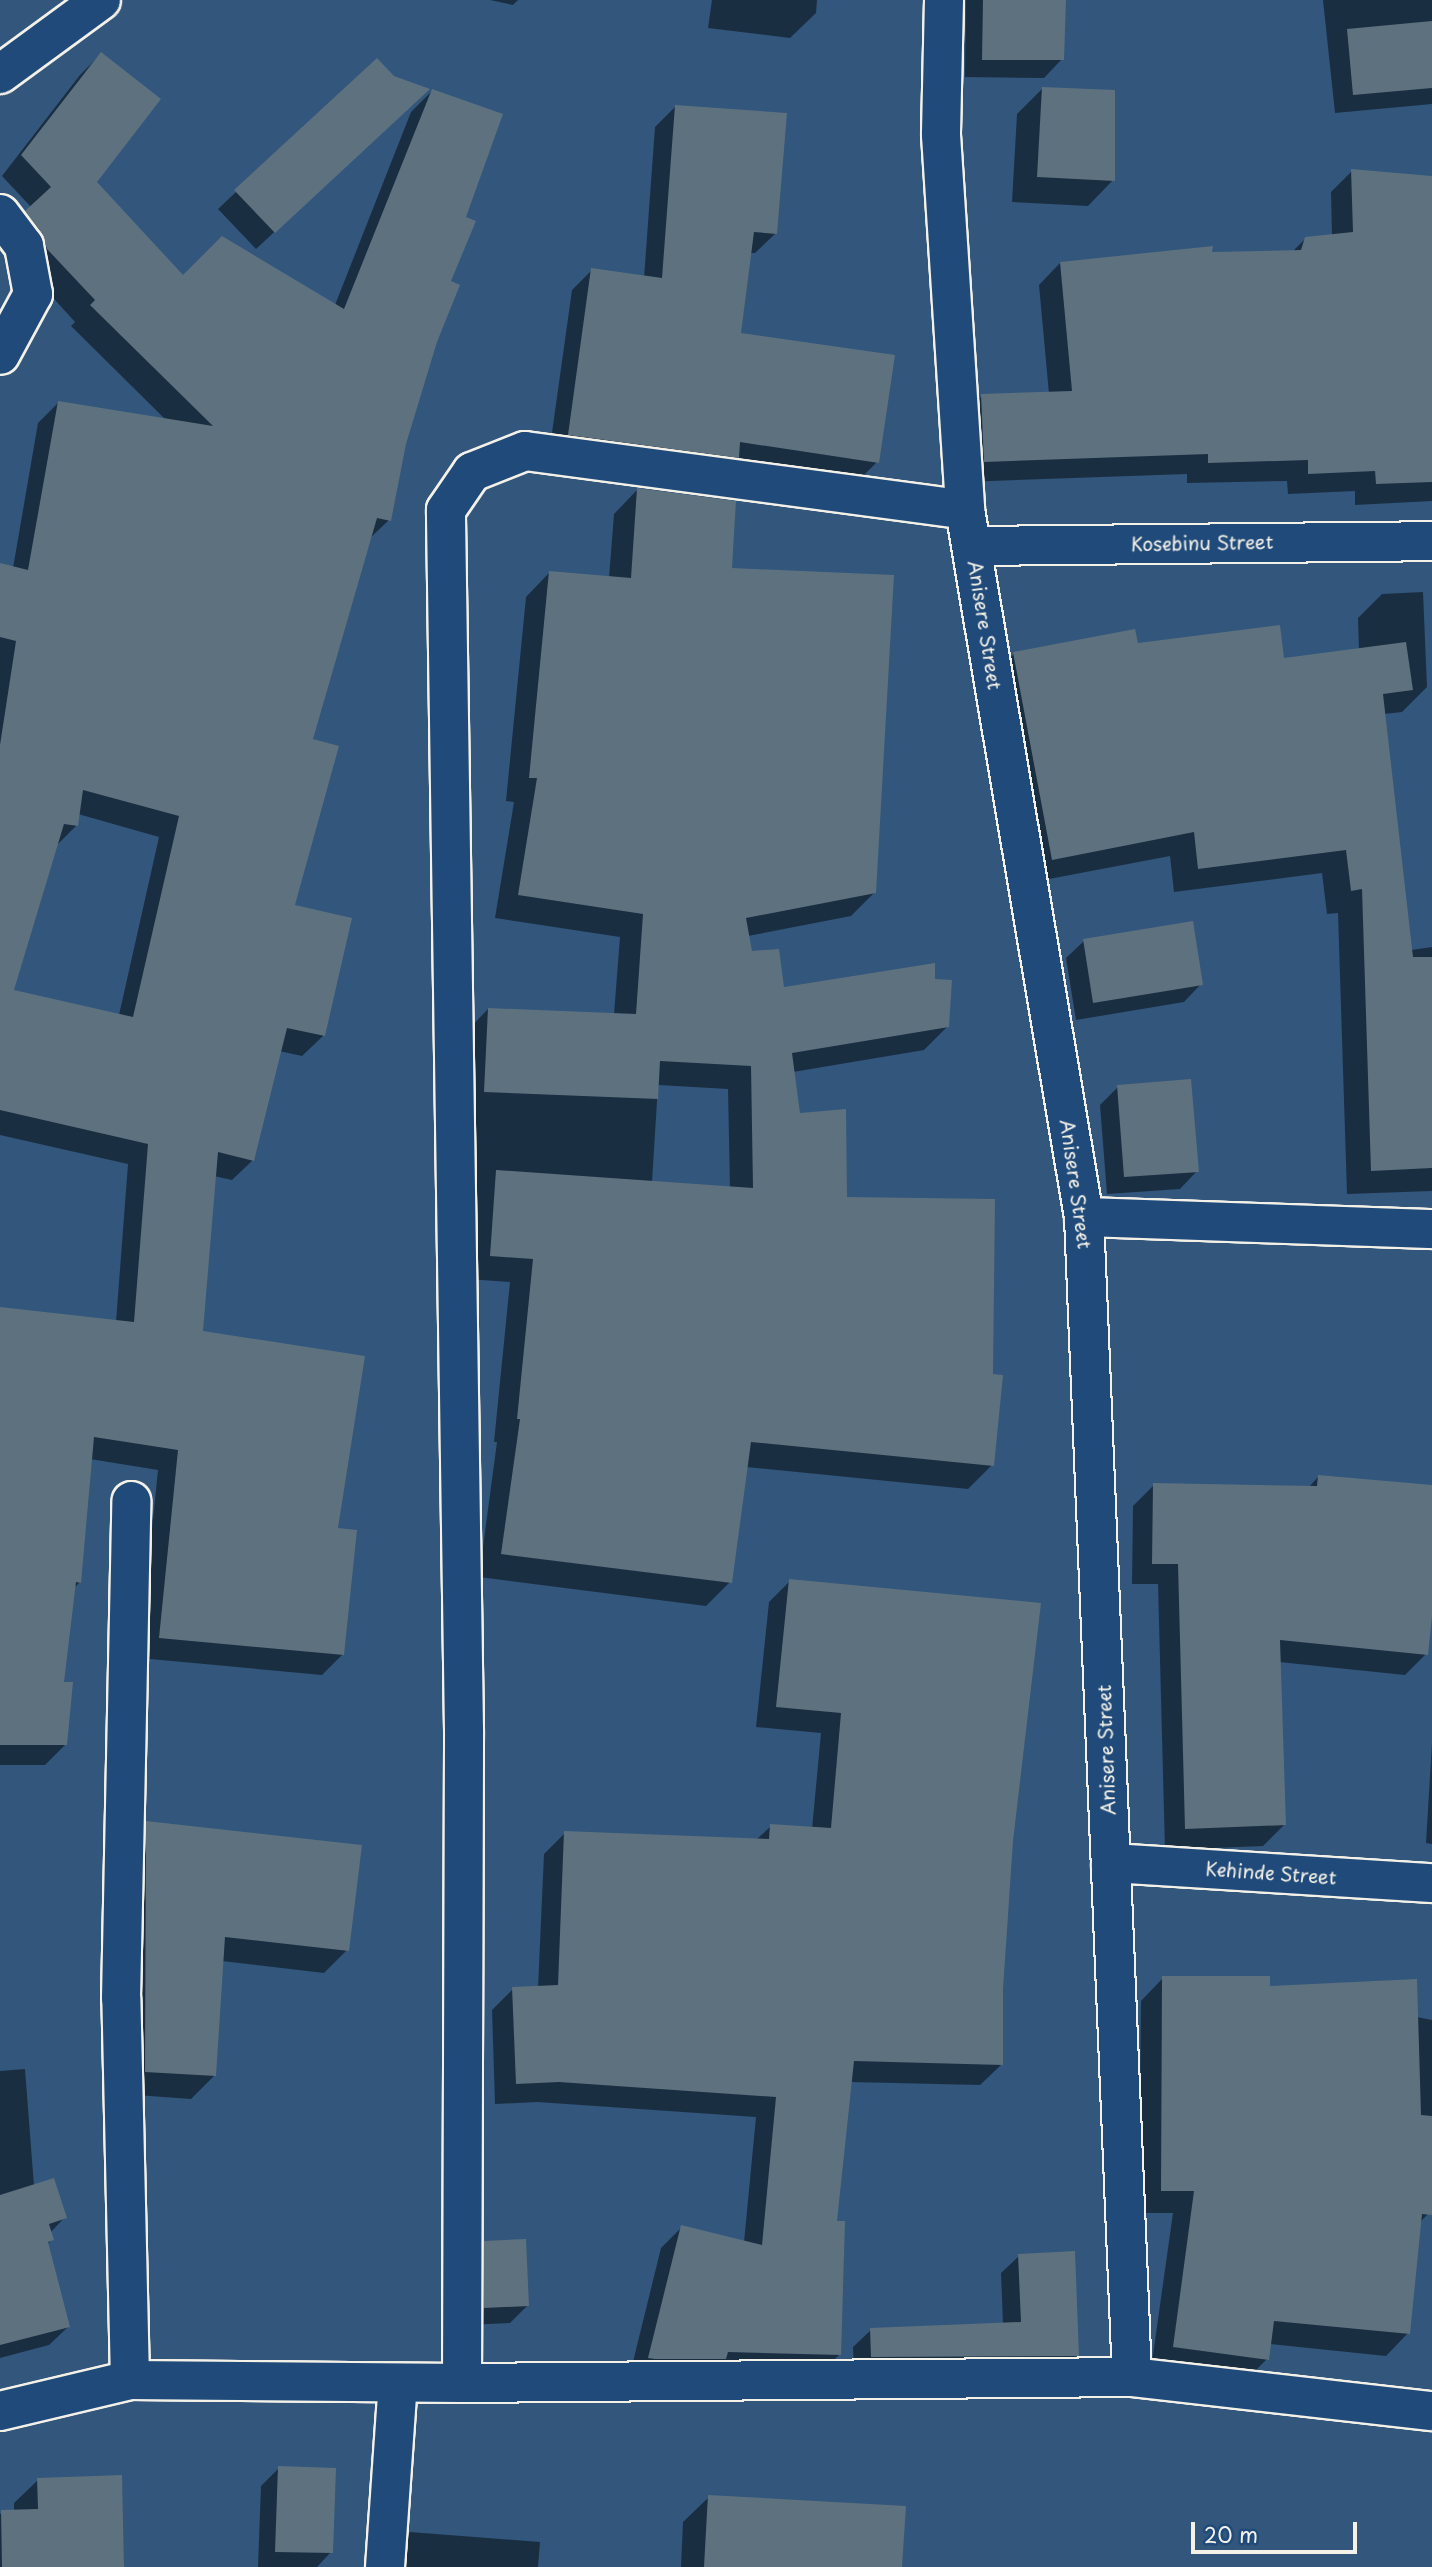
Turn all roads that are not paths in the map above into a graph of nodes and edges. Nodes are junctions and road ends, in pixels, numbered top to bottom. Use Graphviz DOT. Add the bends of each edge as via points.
graph roads {
  1 [pos="101,0"];
  2 [pos="944,0"];
  3 [pos="0,74"];
  4 [pos="0,214"];
  5 [pos="0,355"];
  6 [pos="968,528"];
  7 [pos="1432,541"];
  8 [pos="1084,1217"];
  9 [pos="1432,1229"];
  10 [pos="131,1501"];
  11 [pos="1111,1863"];
  12 [pos="1432,1883"];
  13 [pos="1132,2377"];
  14 [pos="130,2380"];
  15 [pos="398,2382"];
  16 [pos="462,2383"];
  17 [pos="0,2411"];
  18 [pos="1432,2411"];
  19 [pos="385,2567"];
  1 -- 3 [label="street"];
  2 -- 6 [label="street, Anisere Street" via="941,135"];
  4 -- 5 [label="street" via="24,246 33,294"];
  6 -- 7 [label="street, Kosebinu Street"];
  6 -- 8 [label="street, Anisere Street"];
  6 -- 16 [label="street, Kosebinu Street" via="525,451 472,472 446,510 464,1730"];
  8 -- 9 [label="street"];
  8 -- 11 [label="street, Anisere Street"];
  10 -- 14 [label="street" via="121,1998"];
  11 -- 12 [label="street, Kehinde Street"];
  11 -- 13 [label="street, Anisere Street"];
  13 -- 16 [label="street"];
  13 -- 18 [label="street"];
  14 -- 15 [label="street"];
  14 -- 17 [label="street"];
  15 -- 16 [label="street"];
  15 -- 19 [label="street"];
}
